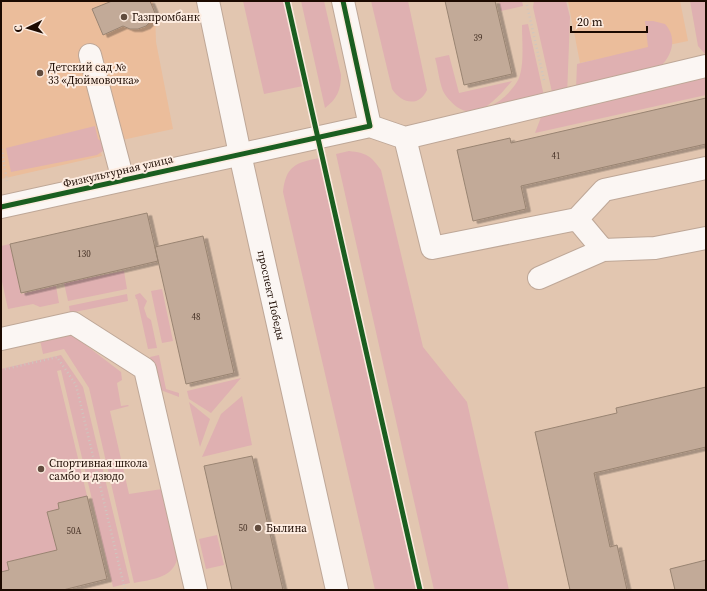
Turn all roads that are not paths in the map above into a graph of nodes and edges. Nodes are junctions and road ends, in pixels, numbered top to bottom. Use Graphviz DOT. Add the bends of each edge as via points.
graph roads {
  1 [pos="208,1"];
  2 [pos="343,1"];
  3 [pos="90,55"];
  4 [pos="706,66"];
  5 [pos="370,126"];
  6 [pos="405,138"];
  7 [pos="240,154"];
  8 [pos="706,168"];
  9 [pos="124,180"];
  10 [pos="1,207"];
  11 [pos="577,219"];
  12 [pos="706,238"];
  13 [pos="603,250"];
  14 [pos="539,278"];
  15 [pos="1,338"];
  16 [pos="196,590"];
  17 [pos="337,590"];
  1 -- 7 [label="main road, проспект Победы"];
  2 -- 5 [label="main road"];
  3 -- 9 [label="main road"];
  4 -- 6 [label="main road"];
  5 -- 6 [label="main road"];
  5 -- 7 [label="main road, Физкультурная улица"];
  6 -- 11 [label="main road" via="432,248"];
  7 -- 9 [label="main road, Физкультурная улица"];
  7 -- 17 [label="main road, проспект Победы"];
  8 -- 11 [label="main road" via="604,190"];
  9 -- 10 [label="main road, Физкультурная улица"];
  11 -- 13 [label="main road"];
  12 -- 13 [label="main road" via="655,248"];
  13 -- 14 [label="main road"];
  15 -- 16 [label="main road" via="73,323 145,369"];
}
